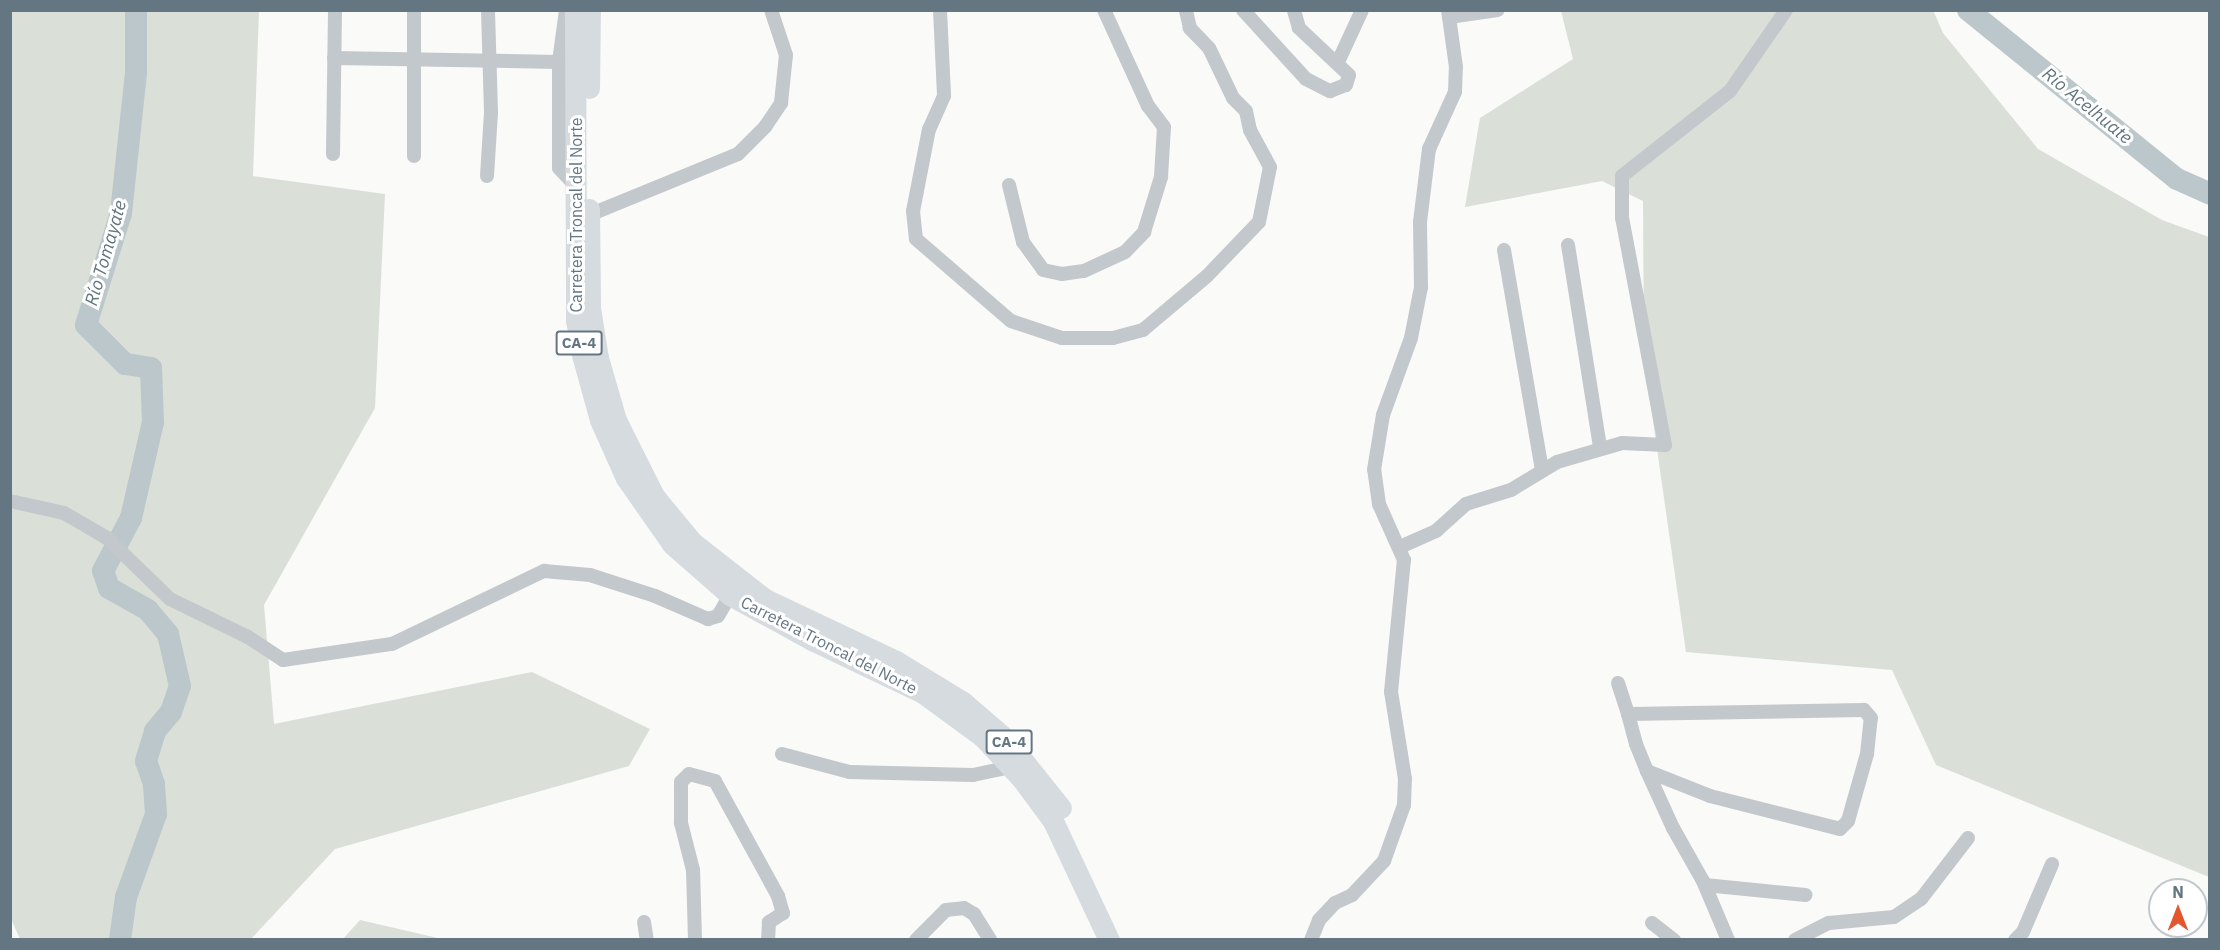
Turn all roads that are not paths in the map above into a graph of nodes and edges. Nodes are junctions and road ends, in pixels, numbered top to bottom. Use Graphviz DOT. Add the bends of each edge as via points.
graph roads {
  1 [pos="335,10"];
  2 [pos="414,10"];
  3 [pos="488,10"];
  4 [pos="566,10"];
  5 [pos="575,10"];
  6 [pos="590,10"];
  7 [pos="771,10"];
  8 [pos="940,10"];
  9 [pos="1104,10"];
  10 [pos="1186,10"];
  11 [pos="1243,10"];
  12 [pos="1294,10"];
  13 [pos="1362,10"];
  14 [pos="1498,10"];
  15 [pos="1786,10"];
  16 [pos="1449,14"];
  17 [pos="334,58"];
  18 [pos="412,61"];
  19 [pos="559,62"];
  20 [pos="1338,62"];
  21 [pos="488,63"];
  22 [pos="333,154"];
  23 [pos="414,156"];
  24 [pos="487,176"];
  25 [pos="575,185"];
  26 [pos="1009,185"];
  27 [pos="589,215"];
  28 [pos="1568,246"];
  29 [pos="1504,250"];
  30 [pos="1600,447"];
  31 [pos="1542,471"];
  32 [pos="10,501"];
  33 [pos="1400,547"];
  34 [pos="730,595"];
  35 [pos="760,605"];
  36 [pos="813,632"];
  37 [pos="1618,683"];
  38 [pos="1628,714"];
  39 [pos="782,754"];
  40 [pos="1012,767"];
  41 [pos="1647,771"];
  42 [pos="1968,838"];
  43 [pos="2052,864"];
  44 [pos="1705,885"];
  45 [pos="1806,895"];
  46 [pos="644,922"];
  47 [pos="1652,923"];
  48 [pos="647,939"];
  49 [pos="695,939"];
  50 [pos="768,939"];
  51 [pos="916,939"];
  52 [pos="990,939"];
  53 [pos="1109,939"];
  54 [pos="1124,939"];
  55 [pos="1311,939"];
  56 [pos="1674,939"];
  57 [pos="1728,939"];
  58 [pos="1795,939"];
  59 [pos="2015,939"];
  1 -- 17 [label="street"];
  2 -- 18 [label="street"];
  3 -- 21 [label="street"];
  4 -- 19 [label="street"];
  5 -- 25 [label="main road, Carretera Troncal del Norte / CA-4"];
  6 -- 27 [label="main road, Carretera Troncal del Norte / CA-4"];
  7 -- 27 [label="street" via="786,55 781,103 765,127 738,154"];
  8 -- 10 [label="street" via="944,96 929,129 913,211 915,239 1011,321 1062,338 1113,338 1143,330 1207,276 1259,222 1266,192 1270,167 1250,130 1246,111 1233,98 1209,48 1190,28"];
  9 -- 26 [label="street" via="1148,105 1164,127 1161,177 1144,232 1125,252 1084,271 1062,274 1043,270 1023,242"];
  11 -- 20 [label="street" via="1306,79 1330,91 1346,85 1349,75"];
  12 -- 20 [label="street" via="1299,28 1326,56"];
  13 -- 20 [label="street"];
  14 -- 16 [label="street"];
  15 -- 30 [label="street" via="1730,91 1622,176 1622,218 1665,445 1622,443"];
  16 -- 33 [label="street" via="1455,92 1429,149 1420,222 1421,287 1411,338 1383,415 1374,470 1379,504"];
  17 -- 18 [label="street"];
  17 -- 22 [label="street"];
  18 -- 21 [label="street"];
  18 -- 23 [label="street"];
  19 -- 21 [label="street"];
  19 -- 25 [label="street" via="559,168"];
  21 -- 24 [label="street"];
  25 -- 34 [label="main road, Carretera Troncal del Norte / CA-4" via="579,340 611,450 672,544"];
  27 -- 35 [label="main road, Carretera Troncal del Norte / CA-4" via="594,342 628,449 654,496 692,542"];
  28 -- 30 [label="street"];
  29 -- 31 [label="street"];
  30 -- 31 [label="street"];
  31 -- 33 [label="street" via="1511,490 1466,504 1436,531"];
  32 -- 34 [label="street" via="50,508 107,538 170,598 248,637 283,660 392,644 544,571 590,575 655,596 708,619 718,616"];
  33 -- 55 [label="street" via="1404,560 1391,692 1405,779 1404,805 1384,861 1319,920"];
  34 -- 35 [label="main road, Carretera Troncal del Norte / CA-4"];
  35 -- 36 [label="main road, Carretera Troncal del Norte / CA-4"];
  36 -- 40 [label="main road, Carretera Troncal del Norte / CA-4" via="939,703 983,737"];
  36 -- 54 [label="main road, Carretera Troncal del Norte / CA-4" via="928,678 1006,739 1063,811"];
  37 -- 38 [label="street"];
  38 -- 41 [label="street"];
  38 -- 41 [label="street" via="1864,710 1871,718 1867,754 1848,821 1840,829 1710,796"];
  39 -- 40 [label="street" via="849,772 973,775"];
  40 -- 53 [label="main road, Carretera Troncal del Norte / CA-4" via="1053,821"];
  41 -- 44 [label="street" via="1672,828"];
  42 -- 58 [label="street" via="1921,899 1894,917 1829,923"];
  43 -- 59 [label="street" via="2023,932"];
  44 -- 45 [label="street"];
  44 -- 57 [label="street"];
  46 -- 48 [label="street"];
  47 -- 56 [label="street"];
  49 -- 50 [label="street" via="693,870 681,823 681,782 689,774 715,782 778,896 783,913 769,922"];
  51 -- 52 [label="street" via="946,910 964,909 974,914"];
}
